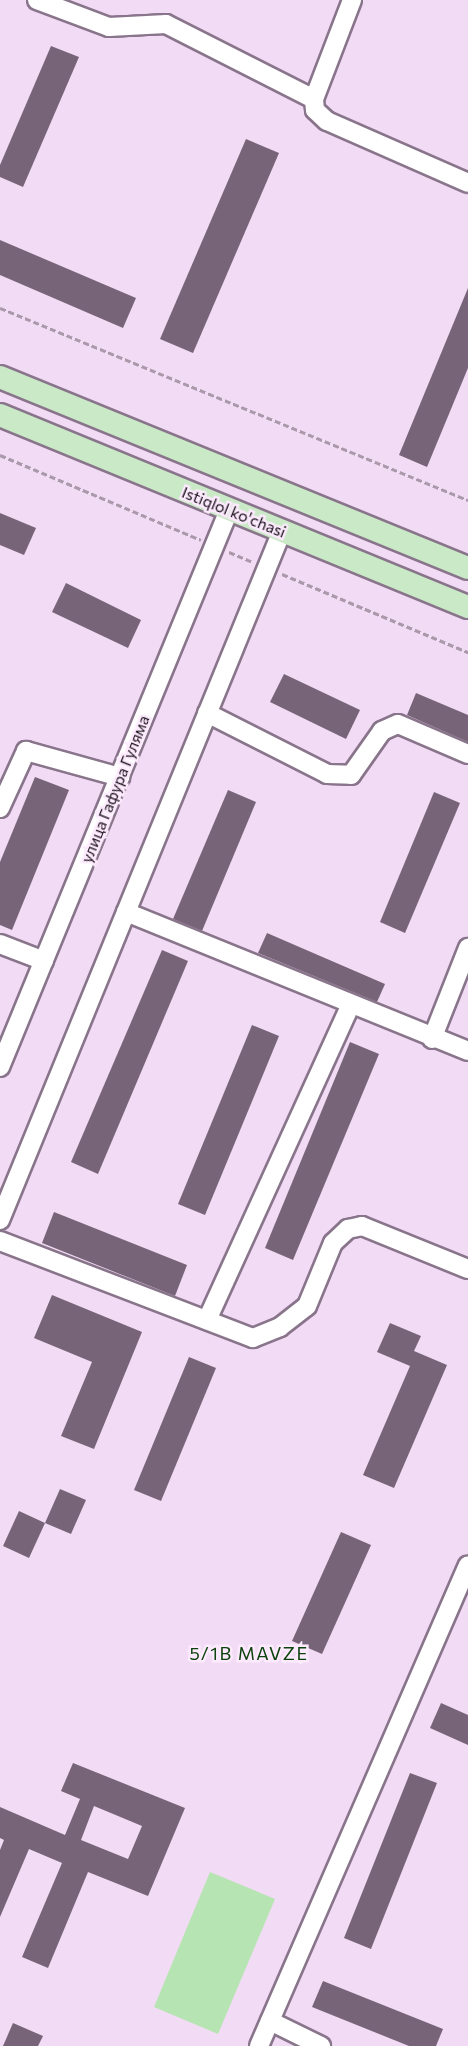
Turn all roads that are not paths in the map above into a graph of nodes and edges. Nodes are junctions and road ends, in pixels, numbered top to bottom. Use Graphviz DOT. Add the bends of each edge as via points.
graph roads {
  1 [pos="37,0"];
  2 [pos="352,0"];
  3 [pos="314,99"];
  4 [pos="468,183"];
  5 [pos="0,377"];
  6 [pos="0,415"];
  7 [pos="229,510"];
  8 [pos="282,531"];
  9 [pos="391,537"];
  10 [pos="468,568"];
  11 [pos="376,569"];
  12 [pos="468,607"];
  13 [pos="207,713"];
  14 [pos="468,754"];
  15 [pos="120,777"];
  16 [pos="0,808"];
  17 [pos="126,912"];
  18 [pos="0,944"];
  19 [pos="468,948"];
  20 [pos="44,961"];
  21 [pos="350,1006"];
  22 [pos="432,1039"];
  23 [pos="468,1052"];
  24 [pos="0,1067"];
  25 [pos="0,1220"];
  26 [pos="0,1241"];
  27 [pos="468,1269"];
  28 [pos="207,1320"];
  29 [pos="468,1565"];
  30 [pos="270,2021"];
  31 [pos="259,2046"];
  32 [pos="321,2046"];
  1 -- 3 [label="street" via="109,27 166,24"];
  2 -- 3 [label="street"];
  3 -- 4 [label="street" via="315,110 327,121"];
  5 -- 9 [label="main road"];
  6 -- 7 [label="main road, Istiqlol ko'chasi"];
  7 -- 8 [label="main road, Istiqlol ko'chasi"];
  7 -- 15 [label="street, улица Гафура Гуляма"];
  8 -- 11 [label="main road, Istiqlol ko'chasi"];
  8 -- 13 [label="street"];
  9 -- 10 [label="main road"];
  9 -- 11 [label="main road"];
  11 -- 12 [label="main road, Istiqlol ko'chasi"];
  13 -- 14 [label="street" via="327,774 351,775 382,731 398,724"];
  13 -- 17 [label="street"];
  15 -- 16 [label="street" via="26,751"];
  15 -- 20 [label="street, улица Гафура Гуляма"];
  17 -- 21 [label="street"];
  17 -- 25 [label="street"];
  18 -- 20 [label="street"];
  19 -- 22 [label="street"];
  20 -- 24 [label="street, улица Гафура Гуляма"];
  21 -- 22 [label="street"];
  21 -- 28 [label="street"];
  22 -- 23 [label="street"];
  26 -- 28 [label="street"];
  27 -- 28 [label="street" via="362,1226 348,1228 333,1243 307,1306 280,1328 253,1338"];
  29 -- 30 [label="street"];
  30 -- 31 [label="street"];
  30 -- 32 [label="street"];
}
